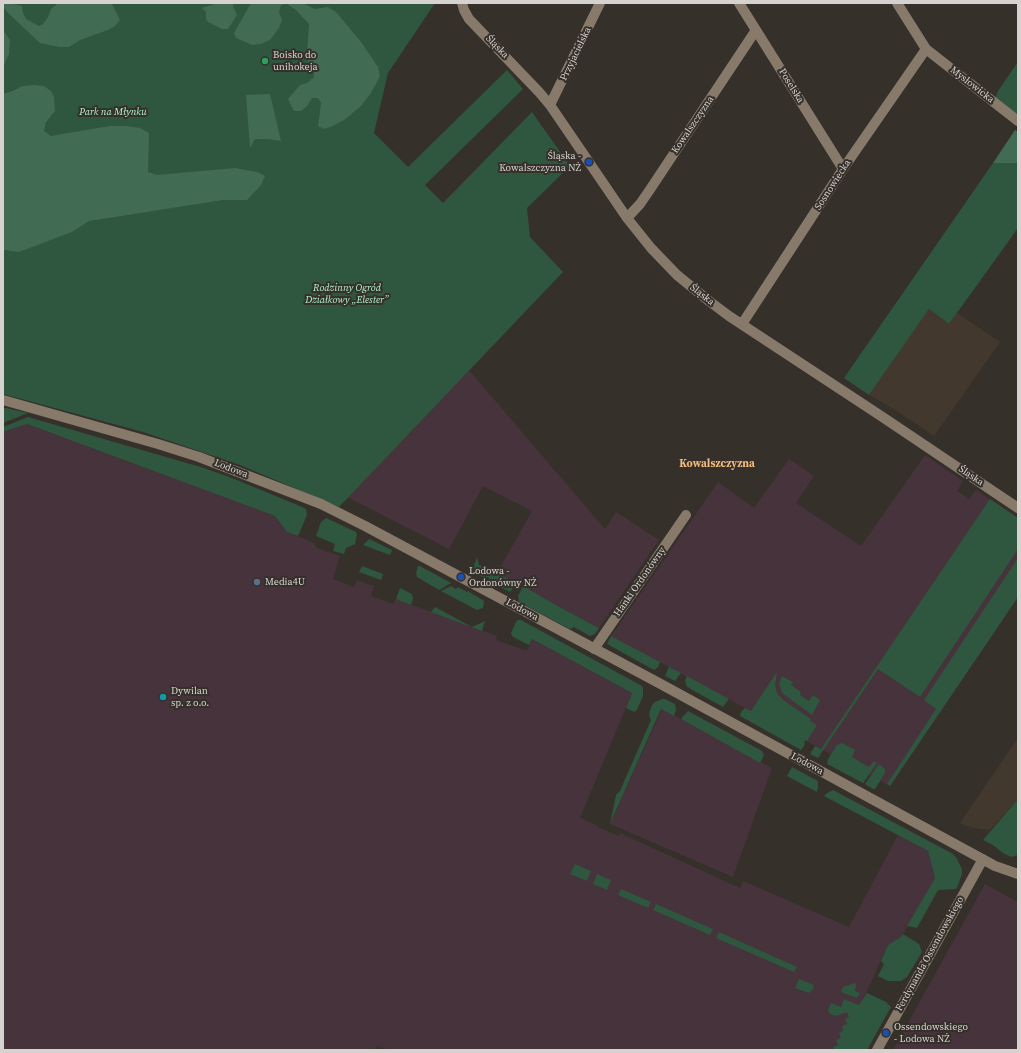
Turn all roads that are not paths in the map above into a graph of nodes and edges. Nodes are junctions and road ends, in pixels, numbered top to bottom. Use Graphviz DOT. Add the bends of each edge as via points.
graph roads {
  1 [pos="462,3"];
  2 [pos="600,3"];
  3 [pos="739,3"];
  4 [pos="897,3"];
  5 [pos="756,30"];
  6 [pos="926,48"];
  7 [pos="550,105"];
  8 [pos="1018,121"];
  9 [pos="843,169"];
  10 [pos="627,218"];
  11 [pos="742,324"];
  12 [pos="3,400"];
  13 [pos="1018,508"];
  14 [pos="686,515"];
  15 [pos="594,649"];
  16 [pos="983,859"];
  17 [pos="1018,874"];
  18 [pos="877,1050"];
  1 -- 7 [label="street, Śląska" via="470,19"];
  2 -- 7 [label="street, Przyjacielska"];
  3 -- 5 [label="street, Poselska"];
  4 -- 6 [label="street, Mysłowicka"];
  5 -- 9 [label="street, Poselska"];
  5 -- 10 [label="street, Kowalszczyzna" via="640,204"];
  6 -- 8 [label="street, Mysłowicka"];
  6 -- 9 [label="street, Sosnowiecka"];
  7 -- 10 [label="street, Śląska"];
  9 -- 11 [label="street, Sosnowiecka"];
  10 -- 11 [label="street, Śląska" via="651,248 678,275 708,301"];
  11 -- 13 [label="street, Śląska"];
  12 -- 15 [label="street, Lodowa" via="199,457 321,504"];
  14 -- 15 [label="street, Hanki Ordonówny"];
  15 -- 16 [label="street, Lodowa"];
  16 -- 17 [label="street, Lodowa"];
  16 -- 18 [label="street, Ferdynanda Ossendowskiego"];
}
